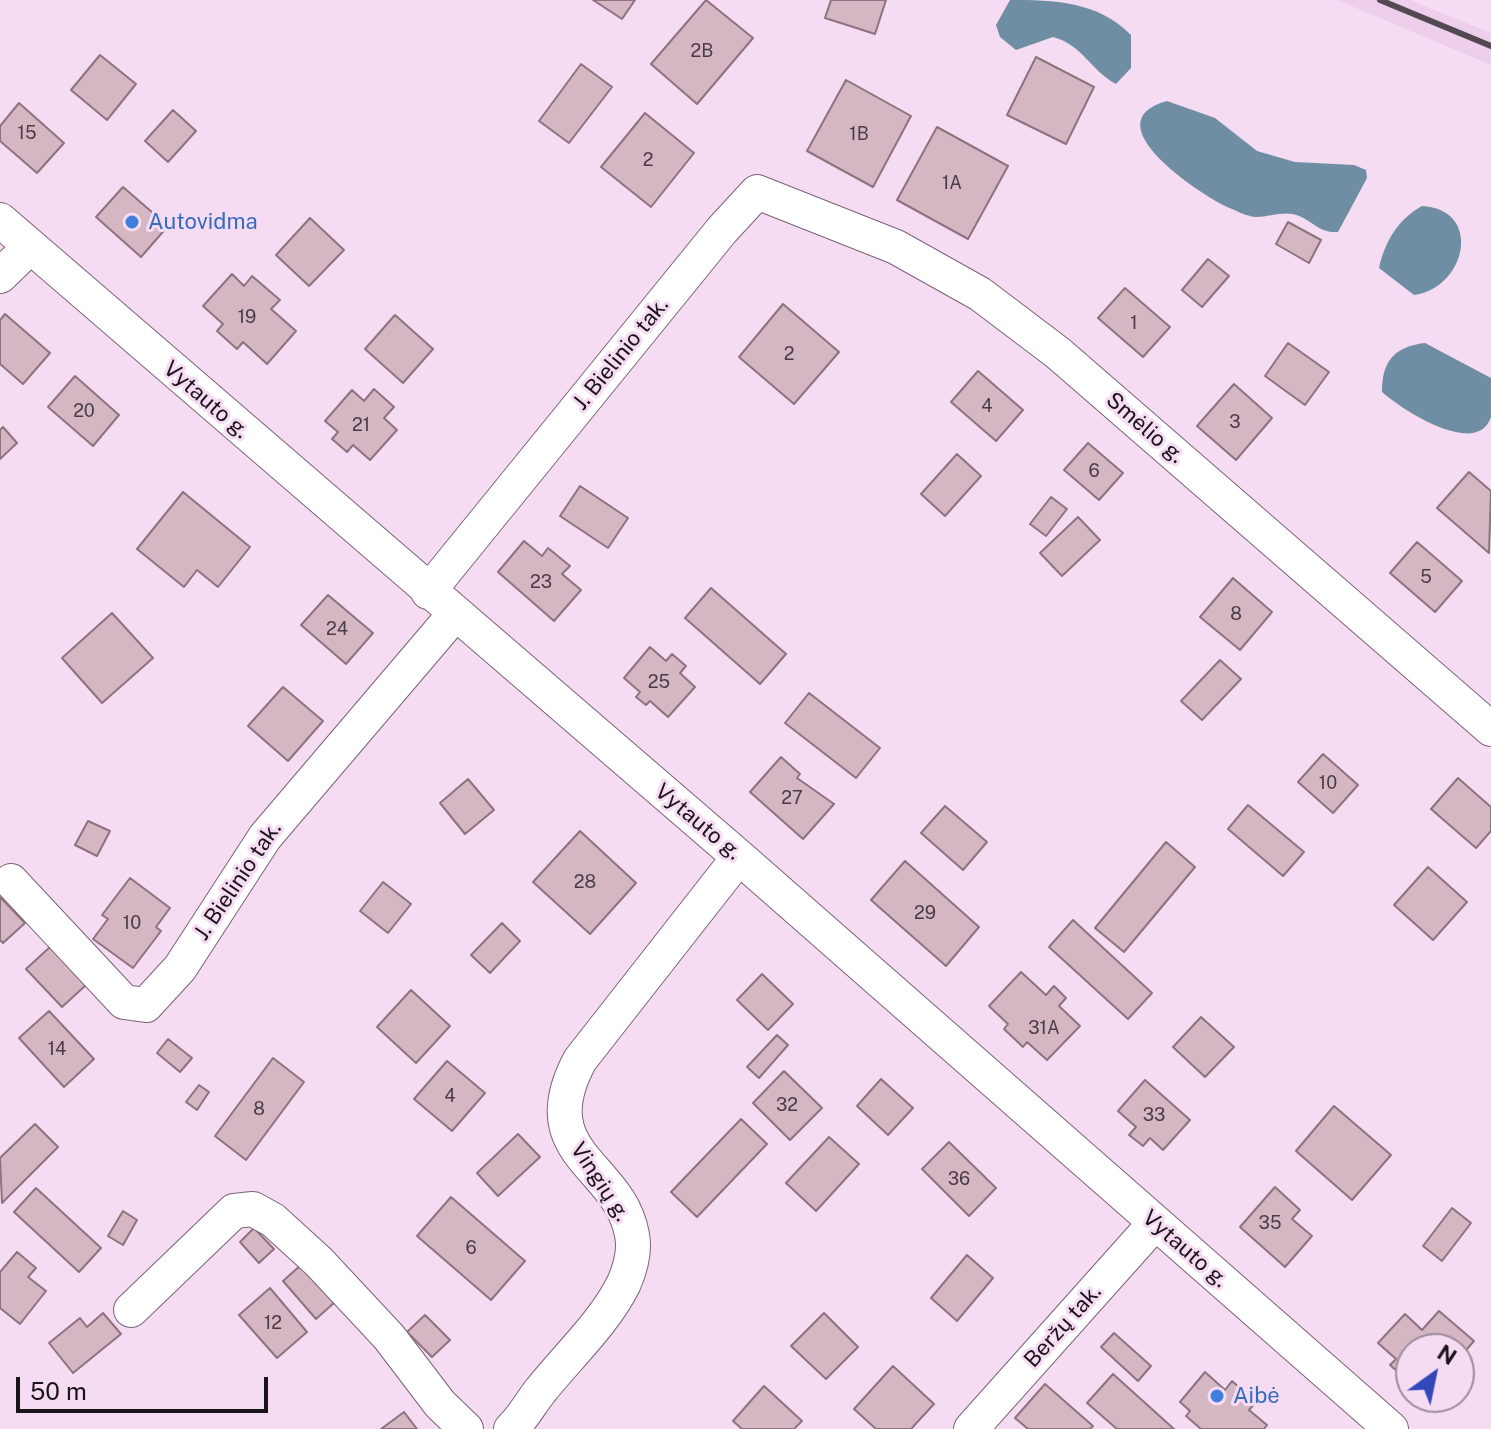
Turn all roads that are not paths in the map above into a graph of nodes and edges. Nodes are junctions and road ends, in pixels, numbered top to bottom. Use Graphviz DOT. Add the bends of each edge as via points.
graph roads {
  1 [pos="757,192"];
  2 [pos="0,220"];
  3 [pos="30,247"];
  4 [pos="0,276"];
  5 [pos="428,592"];
  6 [pos="454,615"];
  7 [pos="1491,729"];
  8 [pos="739,857"];
  9 [pos="11,881"];
  10 [pos="1155,1223"];
  11 [pos="131,1310"];
  12 [pos="466,1429"];
  13 [pos="511,1429"];
  14 [pos="971,1429"];
  15 [pos="1391,1429"];
  1 -- 5 [label="street, J. Bielinio tak."];
  1 -- 7 [label="street, Smėlio g." via="896,247 980,294 1058,353"];
  2 -- 3 [label="street, Vytauto g."];
  3 -- 4 [label="street"];
  3 -- 5 [label="street, Vytauto g."];
  5 -- 6 [label="street, Vytauto g."];
  6 -- 8 [label="street, Vytauto g."];
  6 -- 9 [label="street, J. Bielinio tak." via="265,837 180,968 146,1005 124,1002"];
  8 -- 10 [label="street, Vytauto g."];
  8 -- 13 [label="street, Vingių g." via="580,1060 568,1083 568,1131 621,1205 632,1234 631,1262 608,1307"];
  10 -- 14 [label="street, Beržų tak."];
  10 -- 15 [label="street, Vytauto g."];
  11 -- 12 [label="street" via="234,1211 253,1209 319,1262"];
}
